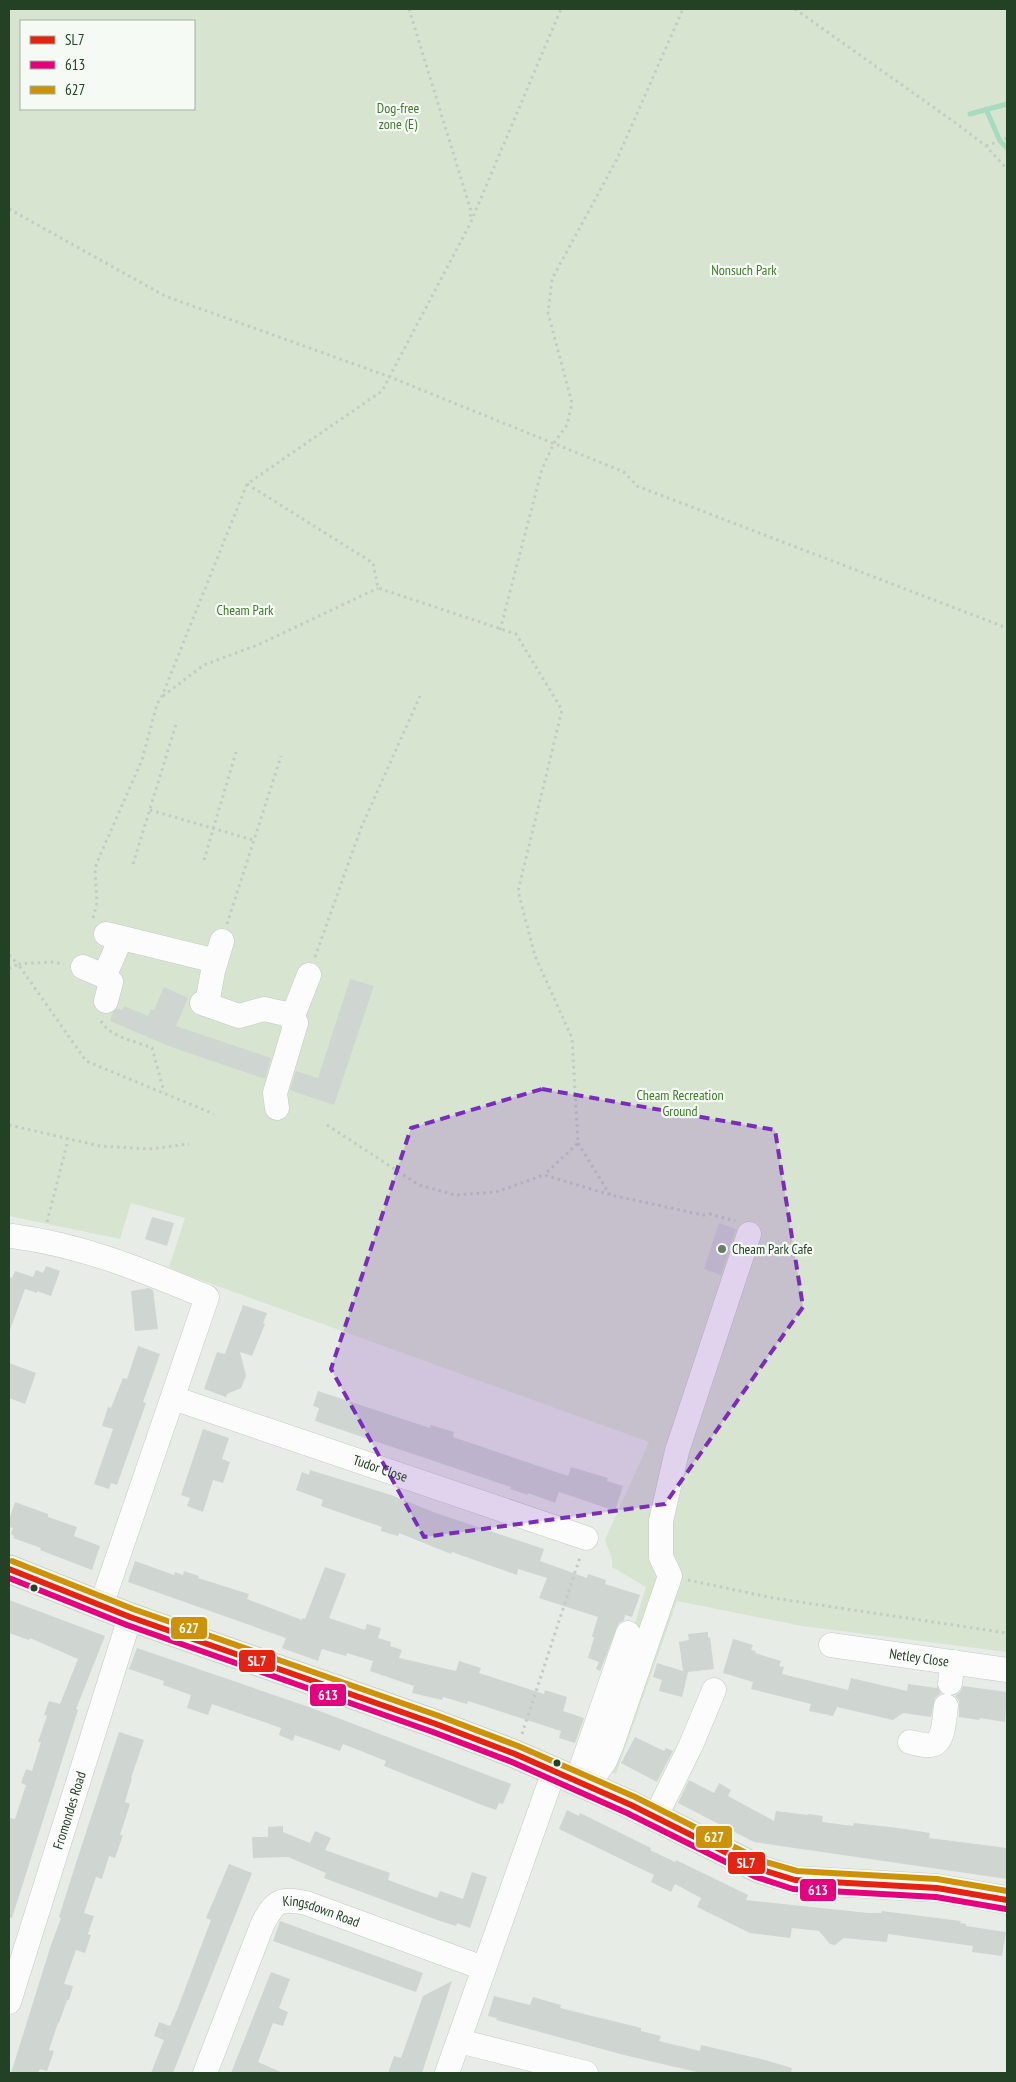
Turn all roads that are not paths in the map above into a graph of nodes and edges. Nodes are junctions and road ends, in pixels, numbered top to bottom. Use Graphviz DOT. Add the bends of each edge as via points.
graph roads {
  1 [pos="83,967"];
  2 [pos="309,975"];
  3 [pos="106,977"];
  4 [pos="103,1010"];
  5 [pos="292,1018"];
  6 [pos="277,1108"];
  7 [pos="749,1234"];
  8 [pos="12,1236"];
  9 [pos="173,1398"];
  10 [pos="586,1538"];
  11 [pos="9,1569"];
  12 [pos="101,1606"];
  13 [pos="130,1617"];
  14 [pos="628,1633"];
  15 [pos="831,1645"];
  16 [pos="1007,1670"];
  17 [pos="714,1690"];
  18 [pos="946,1706"];
  19 [pos="910,1742"];
  20 [pos="573,1779"];
  21 [pos="655,1818"];
  22 [pos="1007,1900"];
  23 [pos="483,1968"];
  24 [pos="9,2002"];
  25 [pos="459,2041"];
  26 [pos="206,2073"];
  27 [pos="447,2073"];
  28 [pos="586,2073"];
  1 -- 3 [label="street"];
  2 -- 5 [label="street"];
  3 -- 4 [label="street" via="111,982"];
  3 -- 5 [label="street" via="107,931 219,951 204,1004 239,1016 264,1009"];
  5 -- 6 [label="street" via="296,1023 275,1093"];
  7 -- 20 [label="street" via="678,1451 661,1521 661,1557 670,1576 605,1761"];
  8 -- 9 [label="street" via="43,1240 106,1257 209,1291"];
  9 -- 10 [label="street, Tudor Close"];
  9 -- 12 [label="street"];
  11 -- 12 [label="main road"];
  12 -- 13 [label="main road"];
  13 -- 20 [label="main road" via="436,1724"];
  13 -- 24 [label="street, Fromondes Road"];
  14 -- 20 [label="street"];
  15 -- 16 [label="street, Netley Close" via="951,1673"];
  17 -- 21 [label="street"];
  18 -- 19 [label="street" via="936,1744"];
  20 -- 21 [label="main road"];
  20 -- 23 [label="street"];
  21 -- 22 [label="main road" via="759,1869 795,1880 937,1888"];
  23 -- 25 [label="street"];
  23 -- 26 [label="street, Kingsdown Road" via="306,1903 278,1902 263,1923"];
  25 -- 27 [label="street"];
  25 -- 28 [label="street"];
}
